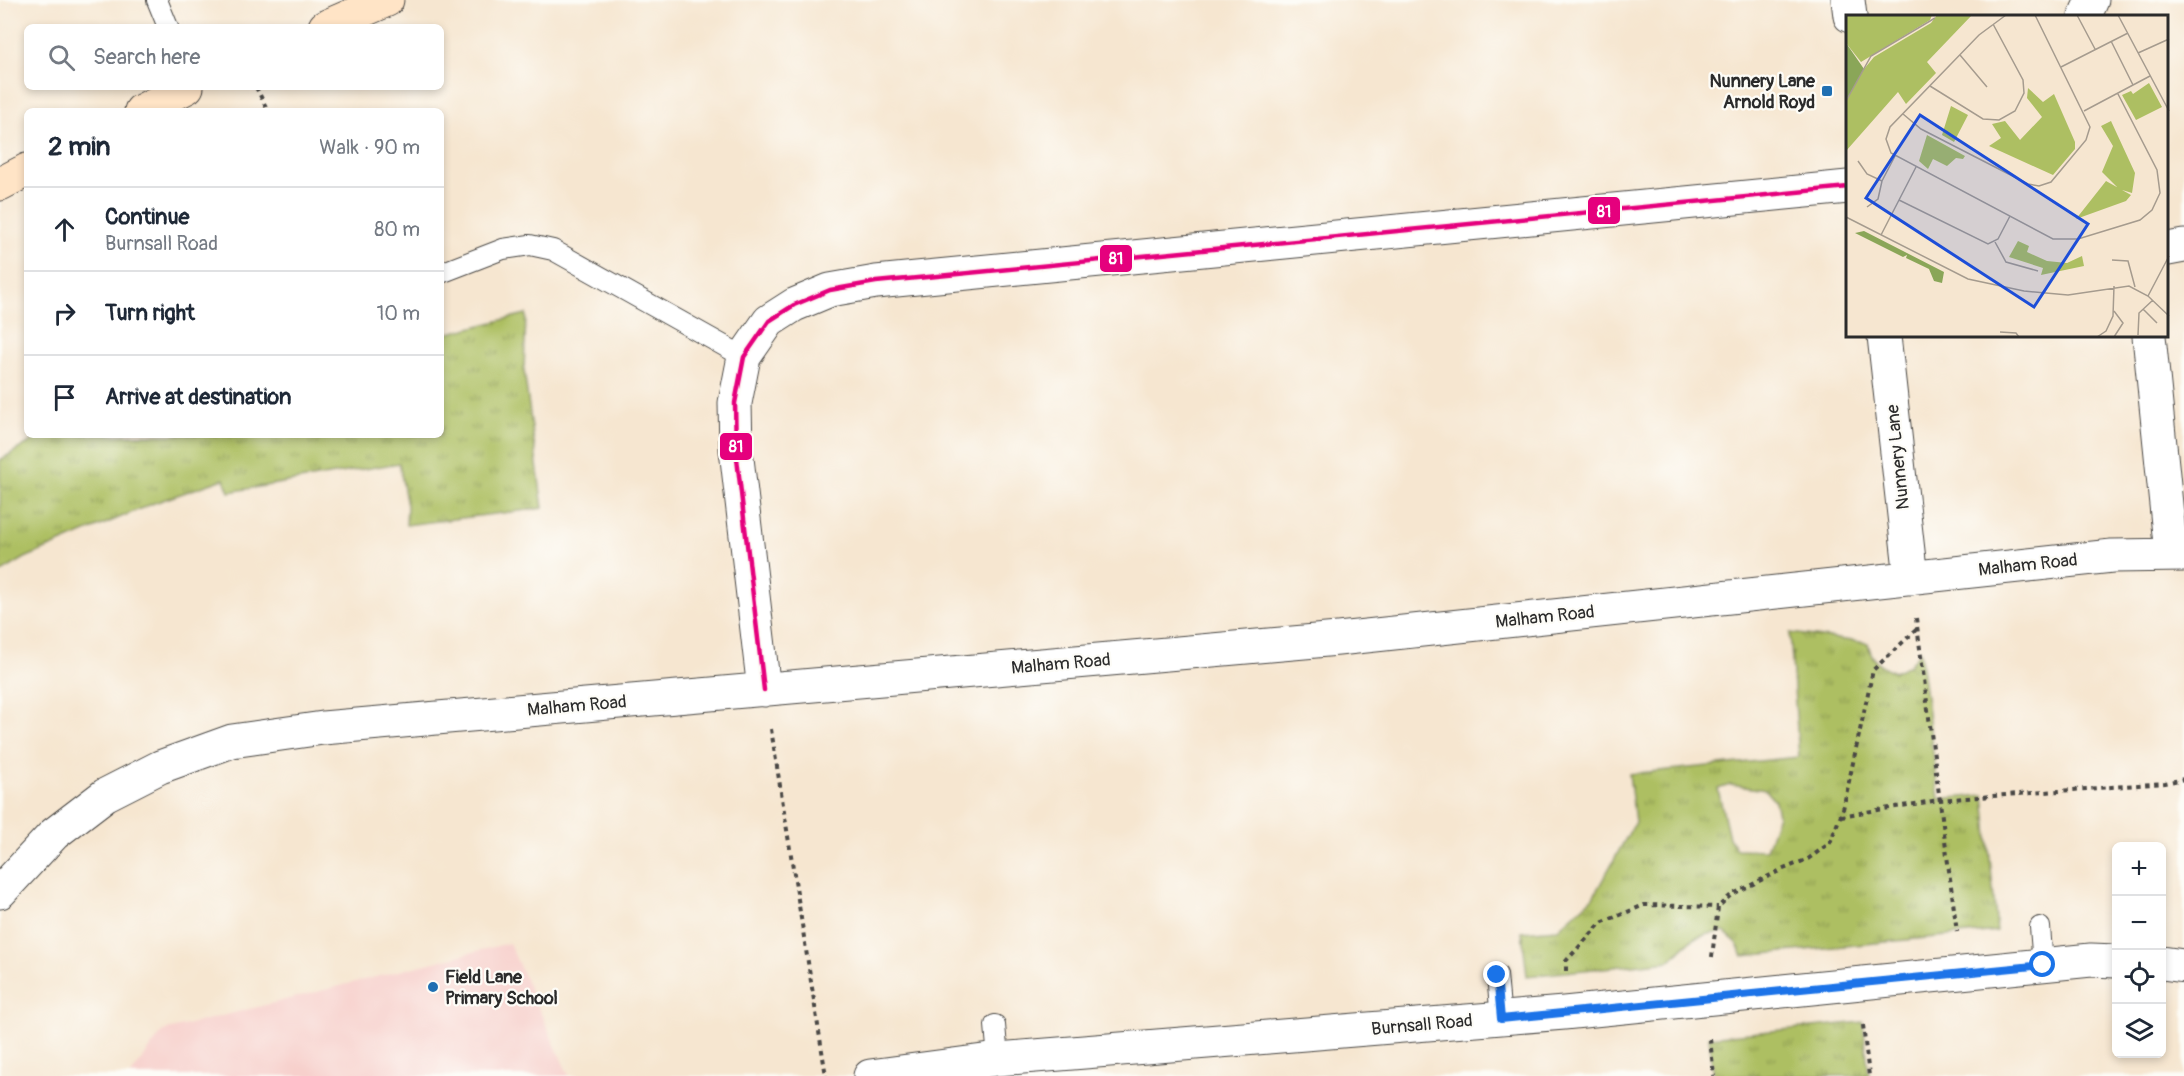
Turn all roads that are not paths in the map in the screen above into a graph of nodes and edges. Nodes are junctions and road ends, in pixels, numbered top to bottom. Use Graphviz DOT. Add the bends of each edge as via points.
graph roads {
  1 [pos="157,0"];
  2 [pos="387,0"];
  3 [pos="1848,0"];
  4 [pos="2092,0"];
  5 [pos="1850,15"];
  6 [pos="2085,15"];
  7 [pos="167,24"];
  8 [pos="332,24"];
  9 [pos="182,90"];
  10 [pos="147,108"];
  11 [pos="24,172"];
  12 [pos="0,184"];
  13 [pos="1846,188"];
  14 [pos="2184,246"];
  15 [pos="2169,249"];
  16 [pos="444,272"];
  17 [pos="1884,338"];
  18 [pos="2149,338"];
  19 [pos="744,357"];
  20 [pos="2177,555"];
  21 [pos="1911,578"];
  22 [pos="764,690"];
  23 [pos="0,892"];
  24 [pos="2040,927"];
  25 [pos="2112,961"];
  26 [pos="2166,964"];
  27 [pos="2043,965"];
  28 [pos="2184,966"];
  29 [pos="1497,975"];
  30 [pos="1501,1019"];
  31 [pos="995,1025"];
  32 [pos="998,1059"];
  33 [pos="870,1076"];
  1 -- 7 [label="lane"];
  2 -- 8 [label="street"];
  3 -- 5 [label="street"];
  4 -- 6 [label="street"];
  9 -- 10 [label="street"];
  11 -- 12 [label="street"];
  13 -- 19 [label="street" via="876,282 830,290 794,305 769,321"];
  14 -- 15 [label="street"];
  16 -- 19 [label="lane" via="503,249 530,245 553,250"];
  17 -- 21 [label="street, Nunnery Lane"];
  18 -- 20 [label="street"];
  19 -- 22 [label="street" via="735,403 736,450"];
  20 -- 21 [label="street, Malham Road" via="2112,556"];
  21 -- 22 [label="street, Malham Road" via="1338,639"];
  22 -- 23 [label="street, Malham Road" via="323,728 231,741 160,767 105,795 54,834"];
  24 -- 27 [label="lane"];
  25 -- 27 [label="street, Burnsall Road"];
  26 -- 28 [label="street"];
  27 -- 30 [label="street, Burnsall Road"];
  29 -- 30 [label="lane"];
  30 -- 32 [label="street, Burnsall Road"];
  31 -- 32 [label="lane"];
  32 -- 33 [label="street, Burnsall Road"];
}
